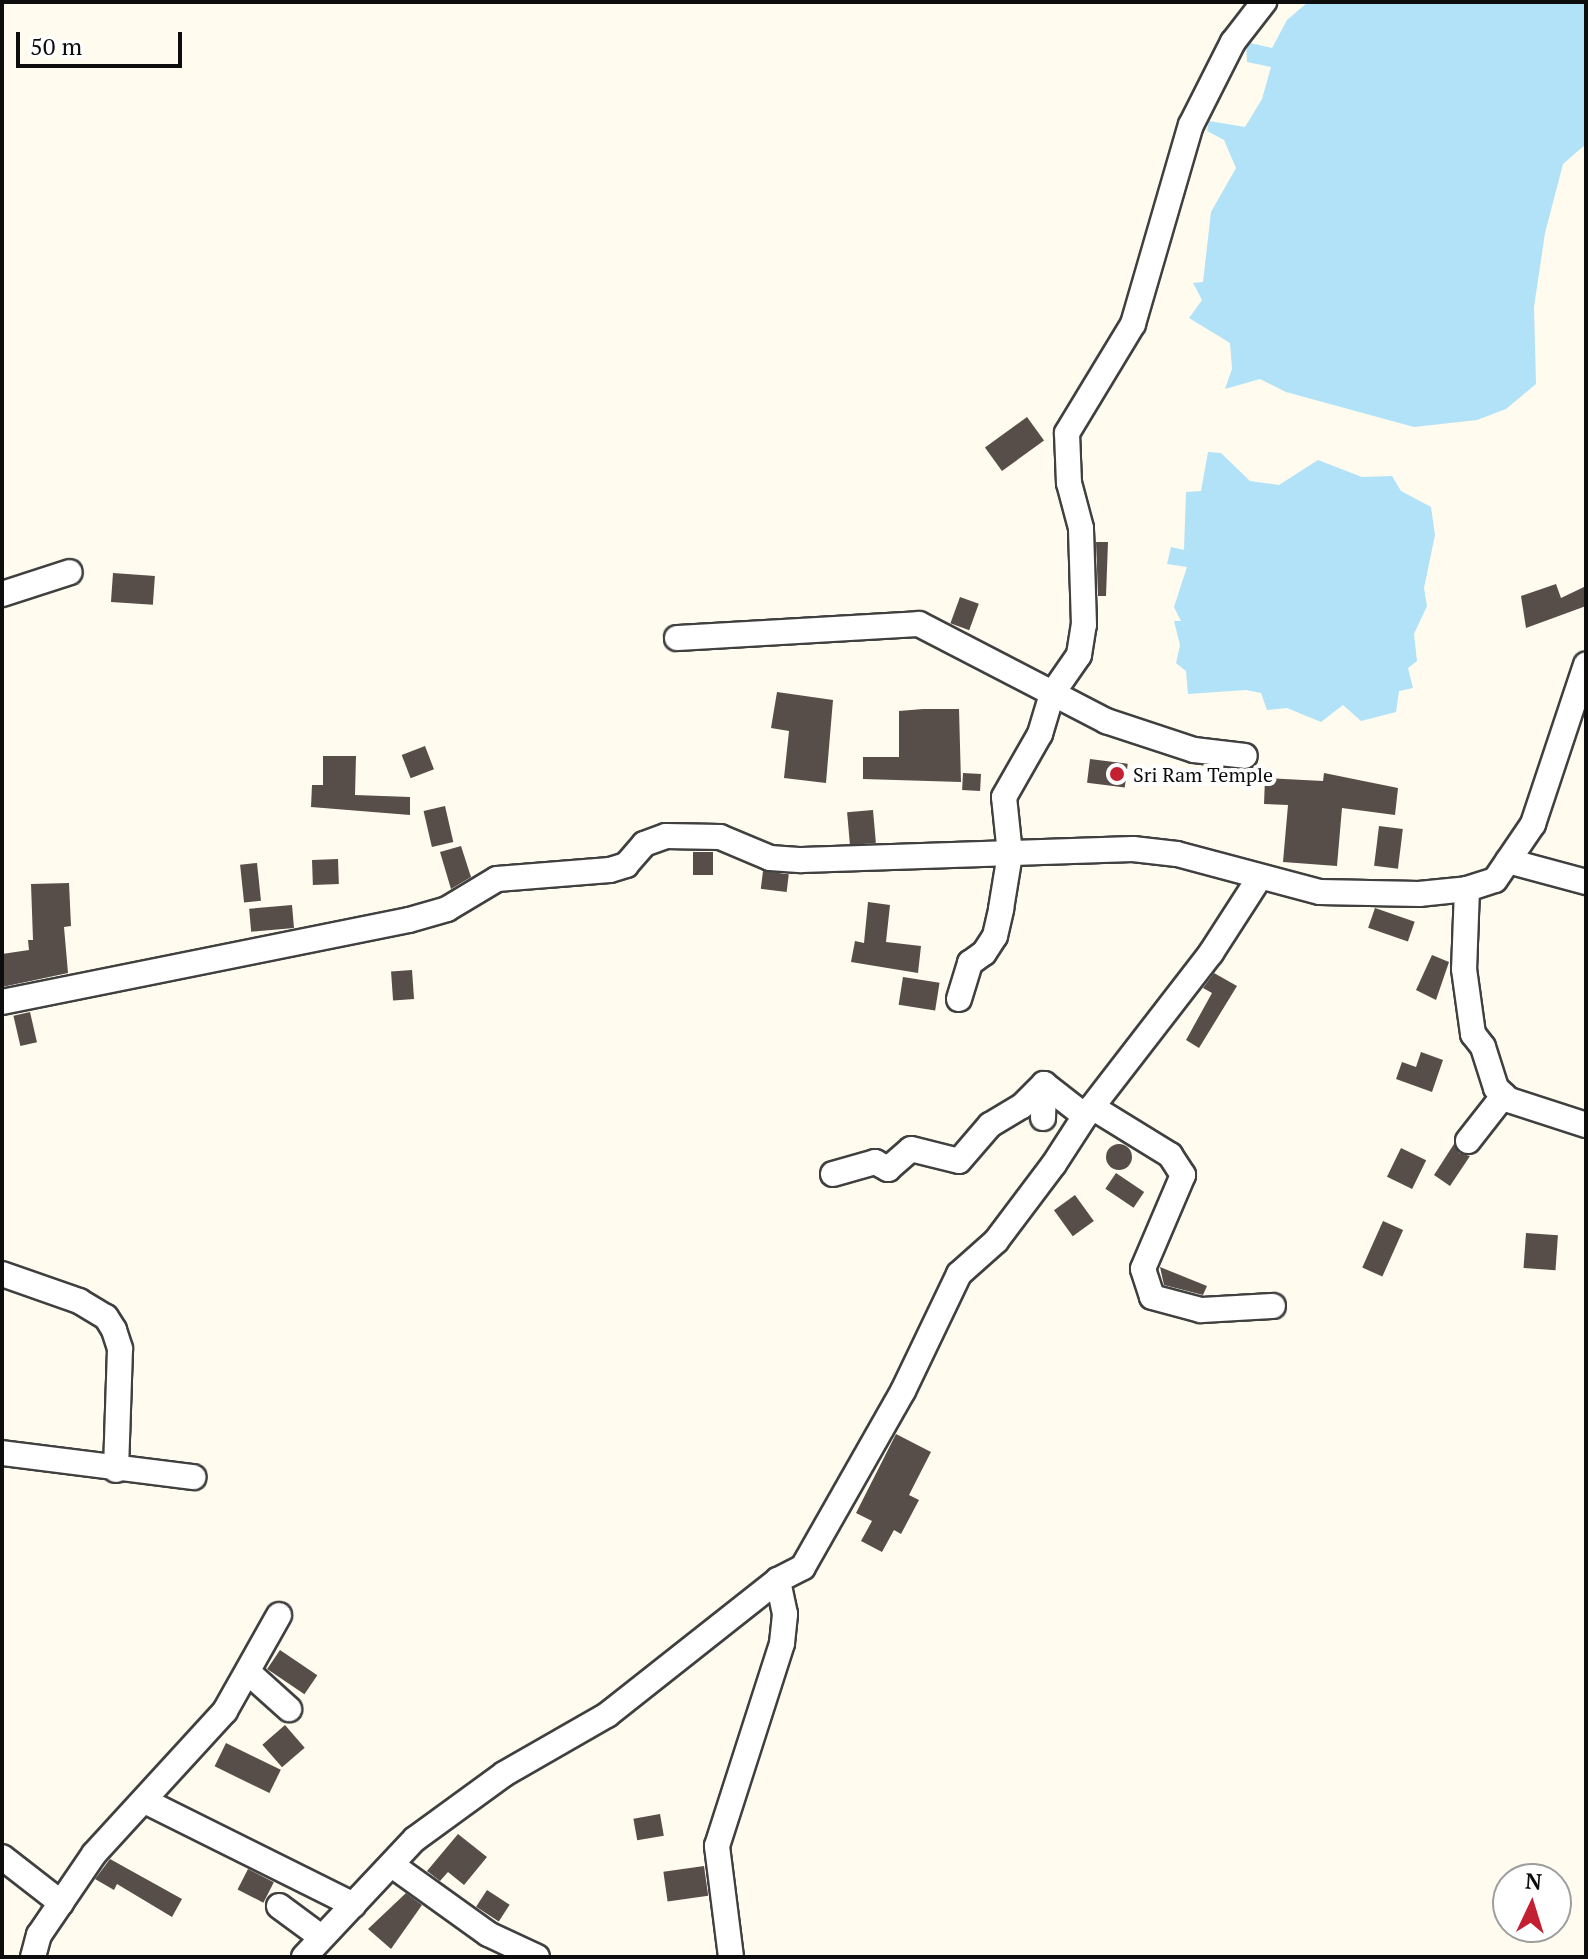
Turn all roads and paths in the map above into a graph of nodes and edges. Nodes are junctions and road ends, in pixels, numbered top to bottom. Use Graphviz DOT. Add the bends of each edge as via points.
graph roads {
  1 [pos="1264,2"];
  2 [pos="70,572"];
  3 [pos="2,594"];
  4 [pos="677,638"];
  5 [pos="1586,665"];
  6 [pos="1052,694"];
  7 [pos="1245,756"];
  8 [pos="1010,854"];
  9 [pos="1508,861"];
  10 [pos="1260,877"];
  11 [pos="1586,882"];
  12 [pos="1467,889"];
  13 [pos="959,999"];
  14 [pos="2,1002"];
  15 [pos="1504,1095"];
  16 [pos="1088,1111"];
  17 [pos="1033,1112"];
  18 [pos="1586,1125"];
  19 [pos="1020,1131"];
  20 [pos="1468,1141"];
  21 [pos="833,1174"];
  22 [pos="2,1274"];
  23 [pos="1273,1306"];
  24 [pos="2,1453"];
  25 [pos="116,1470"];
  26 [pos="193,1477"];
  27 [pos="778,1580"];
  28 [pos="279,1615"];
  29 [pos="249,1673"];
  30 [pos="289,1709"];
  31 [pos="145,1801"];
  32 [pos="2,1857"];
  33 [pos="392,1865"];
  34 [pos="61,1903"];
  35 [pos="354,1905"];
  36 [pos="279,1906"];
  37 [pos="321,1937"];
  38 [pos="33,1957"];
  39 [pos="304,1957"];
  40 [pos="537,1957"];
  41 [pos="731,1957"];
  1 -- 6 [label="street" via="1233,42 1191,125 1133,324 1067,433 1069,483 1081,528 1084,625 1079,655"];
  2 -- 3 [label="street"];
  4 -- 6 [label="street" via="919,624"];
  5 -- 9 [label="street" via="1533,824"];
  6 -- 7 [label="street" via="1136,734 1194,750"];
  6 -- 8 [label="street" via="1040,734 1004,797"];
  8 -- 10 [label="street" via="1044,849 1148,850"];
  8 -- 13 [label="street" via="995,936 970,963"];
  8 -- 14 [label="street" via="786,859 770,858 720,837 666,836 644,844 626,865 610,870 497,879 447,909 409,920"];
  9 -- 11 [label="street"];
  9 -- 12 [label="street" via="1495,880"];
  10 -- 12 [label="street" via="1320,892 1419,894"];
  10 -- 16 [label="street" via="1211,953"];
  12 -- 15 [label="street" via="1462,951 1473,1034"];
  15 -- 18 [label="street"];
  15 -- 20 [label="street"];
  16 -- 17 [label="street" via="1044,1084"];
  16 -- 23 [label="street" via="1170,1155 1183,1175 1143,1269 1152,1297 1201,1310"];
  16 -- 27 [label="street" via="996,1241 959,1274 903,1391 803,1567"];
  17 -- 19 [label="street"];
  17 -- 21 [label="street" via="990,1125 959,1161 911,1149 888,1169 875,1162"];
  22 -- 25 [label="street" via="79,1301 106,1317 114,1330 120,1349"];
  24 -- 25 [label="street"];
  25 -- 26 [label="street"];
  27 -- 33 [label="street" via="607,1715 504,1774 415,1839"];
  27 -- 41 [label="street" via="785,1614 782,1643 717,1846"];
  28 -- 29 [label="street"];
  29 -- 30 [label="street"];
  29 -- 31 [label="street" via="225,1711"];
  31 -- 34 [label="street" via="112,1831"];
  31 -- 35 [label="street"];
  32 -- 34 [label="street"];
  33 -- 35 [label="street"];
  33 -- 40 [label="street" via="488,1934"];
  34 -- 38 [label="street" via="39,1935"];
  35 -- 37 [label="street"];
  36 -- 37 [label="street"];
  37 -- 39 [label="street"];
}
